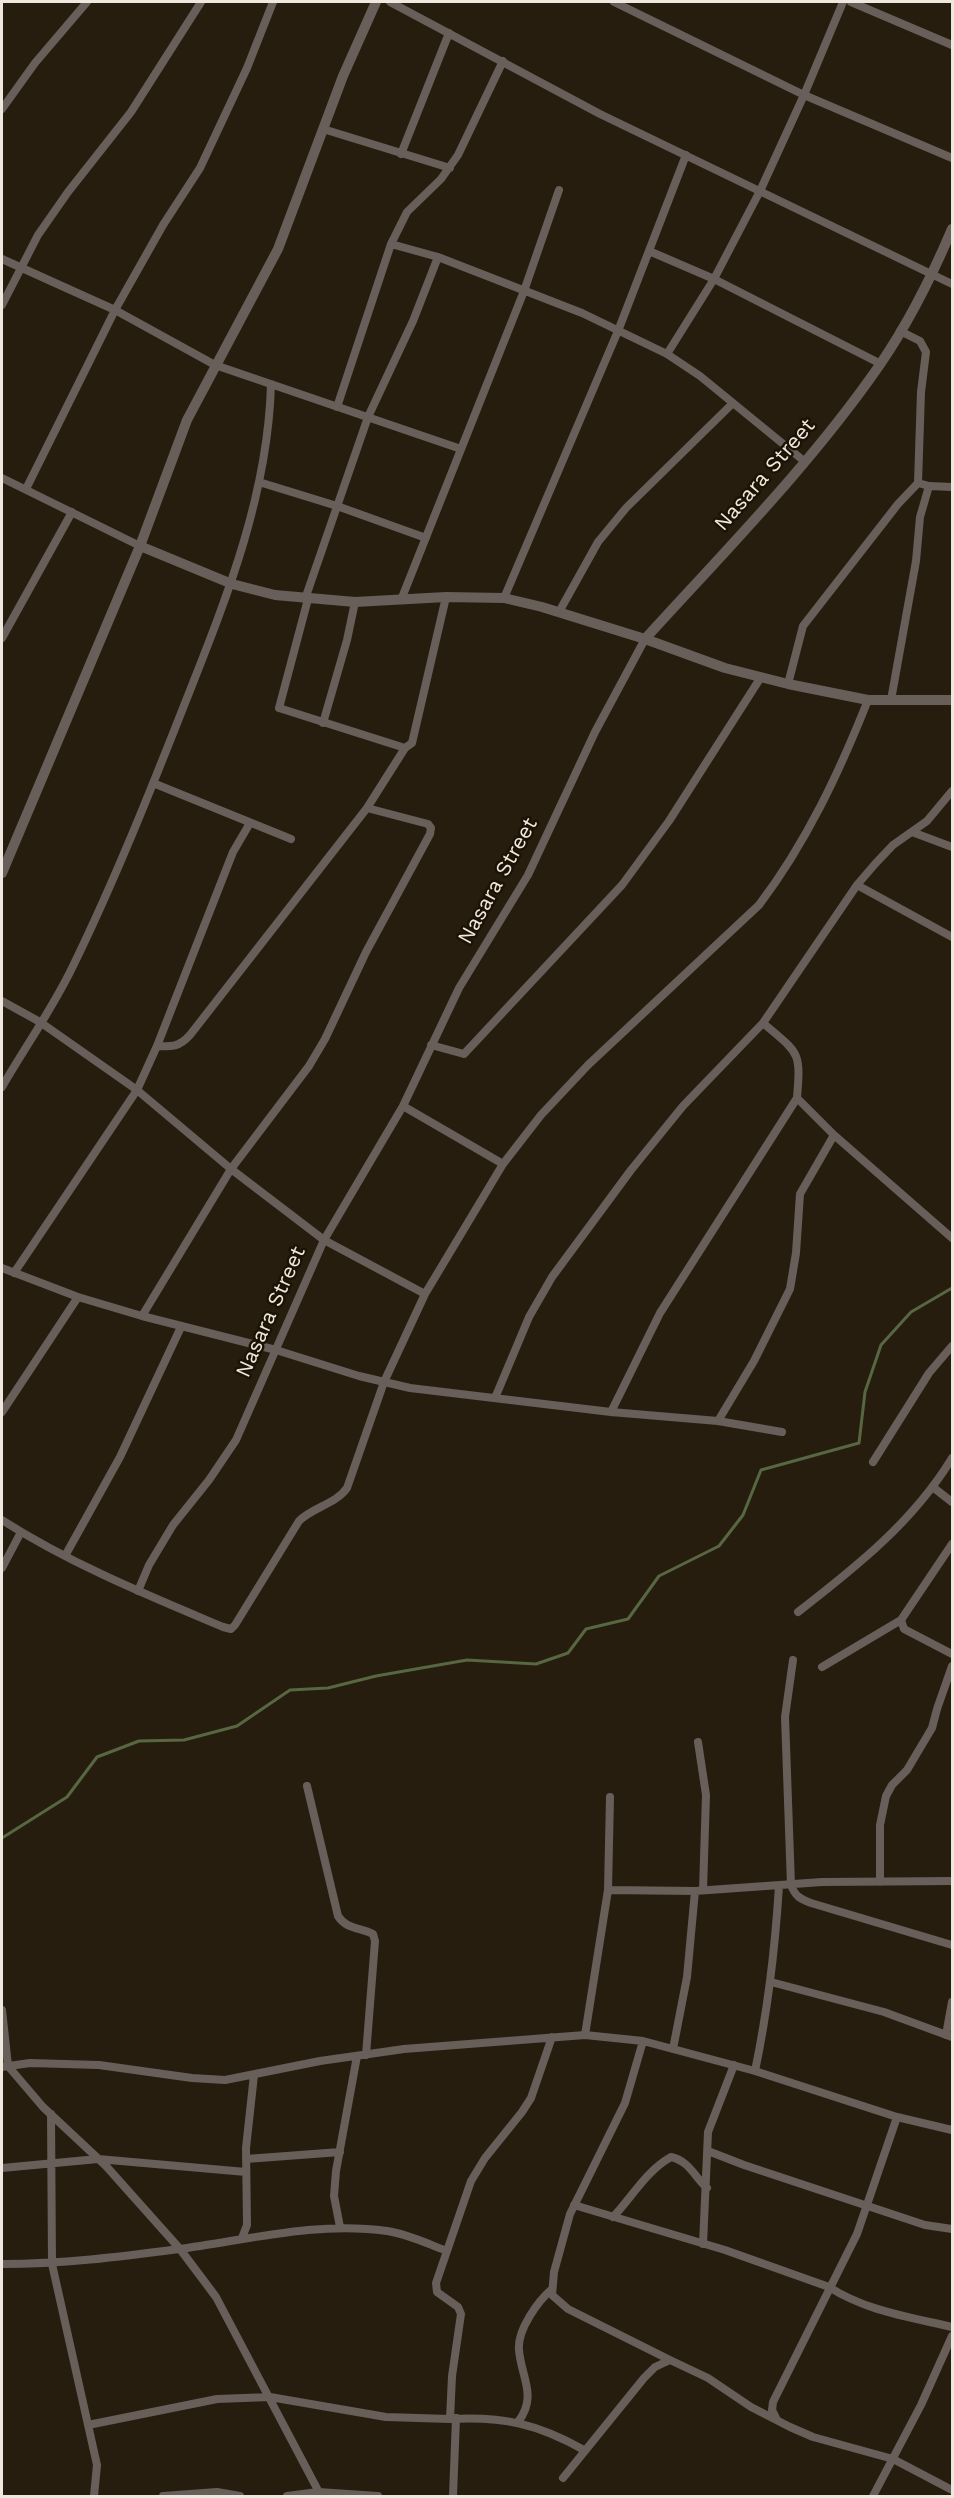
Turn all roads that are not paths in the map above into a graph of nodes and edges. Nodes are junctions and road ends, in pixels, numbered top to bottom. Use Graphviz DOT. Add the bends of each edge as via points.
graph roads {
  1 [pos="87,2"];
  2 [pos="201,2"];
  3 [pos="273,2"];
  4 [pos="376,2"];
  5 [pos="390,2"];
  6 [pos="614,2"];
  7 [pos="843,2"];
  8 [pos="851,2"];
  9 [pos="449,33"];
  10 [pos="952,45"];
  11 [pos="503,62"];
  12 [pos="804,95"];
  13 [pos="2,109"];
  14 [pos="323,129"];
  15 [pos="401,154"];
  16 [pos="686,155"];
  17 [pos="952,158"];
  18 [pos="450,168"];
  19 [pos="560,190"];
  20 [pos="760,190"];
  21 [pos="952,230"];
  22 [pos="391,244"];
  23 [pos="649,251"];
  24 [pos="438,257"];
  25 [pos="2,259"];
  26 [pos="21,267"];
  27 [pos="933,274"];
  28 [pos="714,279"];
  29 [pos="952,284"];
  30 [pos="524,291"];
  31 [pos="2,305"];
  32 [pos="115,310"];
  33 [pos="618,331"];
  34 [pos="900,331"];
  35 [pos="667,354"];
  36 [pos="881,364"];
  37 [pos="215,365"];
  38 [pos="271,384"];
  39 [pos="733,403"];
  40 [pos="337,407"];
  41 [pos="368,417"];
  42 [pos="461,449"];
  43 [pos="804,461"];
  44 [pos="2,478"];
  45 [pos="259,482"];
  46 [pos="918,483"];
  47 [pos="929,486"];
  48 [pos="952,487"];
  49 [pos="26,489"];
  50 [pos="337,506"];
  51 [pos="72,512"];
  52 [pos="426,538"];
  53 [pos="140,546"];
  54 [pos="232,584"];
  55 [pos="446,597"];
  56 [pos="504,598"];
  57 [pos="307,599"];
  58 [pos="401,600"];
  59 [pos="356,602"];
  60 [pos="559,612"];
  61 [pos="2,638"];
  62 [pos="645,639"];
  63 [pos="761,677"];
  64 [pos="788,684"];
  65 [pos="952,697"];
  66 [pos="868,700"];
  67 [pos="891,700"];
  68 [pos="323,723"];
  69 [pos="405,748"];
  70 [pos="153,783"];
  71 [pos="952,791"];
  72 [pos="367,808"];
  73 [pos="250,823"];
  74 [pos="912,832"];
  75 [pos="291,839"];
  76 [pos="952,848"];
  77 [pos="2,873"];
  78 [pos="857,885"];
  79 [pos="952,937"];
  80 [pos="2,1001"];
  81 [pos="40,1022"];
  82 [pos="763,1023"];
  83 [pos="431,1045"];
  84 [pos="157,1046"];
  85 [pos="2,1087"];
  86 [pos="137,1090"];
  87 [pos="796,1098"];
  88 [pos="403,1106"];
  89 [pos="834,1135"];
  90 [pos="503,1164"];
  91 [pos="231,1169"];
  92 [pos="952,1238"];
  93 [pos="324,1240"];
  94 [pos="2,1268"];
  95 [pos="14,1273"];
  96 [pos="425,1294"];
  97 [pos="78,1297"];
  98 [pos="142,1316"];
  99 [pos="181,1328"];
  100 [pos="952,1346"];
  101 [pos="276,1350"];
  102 [pos="384,1382"];
  103 [pos="495,1398"];
  104 [pos="2,1412"];
  105 [pos="611,1412"];
  106 [pos="718,1421"];
  107 [pos="782,1432"];
  108 [pos="952,1458"];
  109 [pos="873,1462"];
  110 [pos="934,1488"];
  111 [pos="952,1502"];
  112 [pos="2,1520"];
  113 [pos="21,1532"];
  114 [pos="952,1544"];
  115 [pos="64,1556"];
  116 [pos="2,1568"];
  117 [pos="138,1591"];
  118 [pos="798,1612"];
  119 [pos="901,1620"];
  120 [pos="952,1654"];
  121 [pos="794,1660"];
  122 [pos="952,1666"];
  123 [pos="822,1667"];
  124 [pos="698,1742"];
  125 [pos="307,1786"];
  126 [pos="610,1797"];
  127 [pos="952,1881"];
  128 [pos="880,1882"];
  129 [pos="791,1885"];
  130 [pos="779,1886"];
  131 [pos="608,1890"];
  132 [pos="699,1891"];
  133 [pos="952,1945"];
  134 [pos="771,1982"];
  135 [pos="952,2002"];
  136 [pos="2,2010"];
  137 [pos="585,2035"];
  138 [pos="949,2036"];
  139 [pos="552,2037"];
  140 [pos="643,2042"];
  141 [pos="673,2049"];
  142 [pos="362,2055"];
  143 [pos="734,2065"];
  144 [pos="5,2066"];
  145 [pos="755,2071"];
  146 [pos="254,2075"];
  147 [pos="51,2114"];
  148 [pos="897,2117"];
  149 [pos="952,2130"];
  150 [pos="708,2151"];
  151 [pos="340,2152"];
  152 [pos="98,2159"];
  153 [pos="246,2159"];
  154 [pos="50,2162"];
  155 [pos="2,2168"];
  156 [pos="246,2172"];
  157 [pos="707,2188"];
  158 [pos="868,2204"];
  159 [pos="574,2205"];
  160 [pos="613,2217"];
  161 [pos="340,2228"];
  162 [pos="952,2229"];
  163 [pos="242,2238"];
  164 [pos="703,2244"];
  165 [pos="180,2249"];
  166 [pos="447,2251"];
  167 [pos="2,2264"];
  168 [pos="52,2264"];
  169 [pos="829,2287"];
  170 [pos="552,2289"];
  171 [pos="952,2326"];
  172 [pos="952,2336"];
  173 [pos="670,2360"];
  174 [pos="270,2397"];
  175 [pos="776,2418"];
  176 [pos="453,2419"];
  177 [pos="518,2422"];
  178 [pos="88,2425"];
  179 [pos="584,2450"];
  180 [pos="893,2459"];
  181 [pos="563,2478"];
  182 [pos="952,2490"];
  183 [pos="320,2494"];
  184 [pos="94,2496"];
  185 [pos="163,2496"];
  186 [pos="240,2496"];
  187 [pos="287,2496"];
  188 [pos="378,2496"];
  189 [pos="453,2496"];
  190 [pos="873,2496"];
  1 -- 13 [label="street"];
  2 -- 26 [label="street" via="131,112 38,235"];
  3 -- 32 [label="street" via="200,168"];
  4 -- 14 [label="street"];
  5 -- 9 [label="street"];
  6 -- 12 [label="street"];
  7 -- 12 [label="street"];
  8 -- 10 [label="street"];
  9 -- 11 [label="street"];
  9 -- 15 [label="street"];
  11 -- 16 [label="street"];
  11 -- 18 [label="street"];
  12 -- 17 [label="street"];
  12 -- 20 [label="street"];
  14 -- 15 [label="street"];
  14 -- 37 [label="street" via="278,249"];
  15 -- 18 [label="street"];
  16 -- 20 [label="street"];
  16 -- 23 [label="street"];
  18 -- 22 [label="street" via="407,212"];
  19 -- 30 [label="street"];
  20 -- 27 [label="street"];
  20 -- 28 [label="street"];
  21 -- 27 [label="street, Nasara Street"];
  22 -- 24 [label="street"];
  22 -- 40 [label="street"];
  23 -- 28 [label="street"];
  23 -- 33 [label="street"];
  24 -- 30 [label="street"];
  24 -- 41 [label="street"];
  25 -- 26 [label="street"];
  26 -- 31 [label="street"];
  26 -- 32 [label="street"];
  27 -- 29 [label="street"];
  27 -- 34 [label="street, Nasara Street"];
  28 -- 35 [label="street"];
  28 -- 36 [label="street"];
  30 -- 33 [label="street"];
  30 -- 42 [label="street"];
  32 -- 37 [label="street"];
  32 -- 49 [label="street"];
  33 -- 35 [label="street"];
  33 -- 56 [label="street"];
  34 -- 36 [label="street, Nasara Street"];
  34 -- 46 [label="street" via="920,341 926,352"];
  35 -- 39 [label="street"];
  36 -- 43 [label="street, Nasara Street"];
  37 -- 38 [label="street"];
  37 -- 53 [label="street" via="188,420"];
  38 -- 40 [label="street"];
  38 -- 45 [label="street" via="269,432"];
  39 -- 43 [label="street"];
  39 -- 60 [label="street" via="626,508 598,542"];
  40 -- 41 [label="street"];
  41 -- 42 [label="street"];
  41 -- 50 [label="street"];
  42 -- 52 [label="street"];
  43 -- 62 [label="street, Nasara Street"];
  44 -- 49 [label="street"];
  45 -- 50 [label="street"];
  45 -- 54 [label="street"];
  46 -- 47 [label="street"];
  46 -- 64 [label="street" via="803,626"];
  47 -- 48 [label="street"];
  47 -- 67 [label="street" via="920,517"];
  49 -- 51 [label="street"];
  50 -- 52 [label="street"];
  50 -- 57 [label="street"];
  51 -- 53 [label="street"];
  51 -- 61 [label="street"];
  52 -- 58 [label="street"];
  53 -- 54 [label="street"];
  53 -- 77 [label="street"];
  54 -- 57 [label="street"];
  54 -- 70 [label="street"];
  55 -- 56 [label="street"];
  55 -- 58 [label="street"];
  55 -- 69 [label="street" via="412,743"];
  56 -- 60 [label="street"];
  57 -- 59 [label="street"];
  57 -- 68 [label="street" via="278,706"];
  58 -- 59 [label="street"];
  59 -- 68 [label="street"];
  60 -- 62 [label="street"];
  62 -- 63 [label="street"];
  62 -- 83 [label="street, Nasara Street" via="595,732 528,875 459,988"];
  63 -- 64 [label="street"];
  63 -- 83 [label="street" via="669,821 622,885 464,1054"];
  64 -- 66 [label="street"];
  65 -- 67 [label="street"];
  66 -- 67 [label="street"];
  66 -- 90 [label="street" via="816,815 759,905 588,1065 541,1114"];
  68 -- 69 [label="street"];
  69 -- 72 [label="street"];
  70 -- 73 [label="street"];
  70 -- 81 [label="street" via="74,965"];
  71 -- 74 [label="street" via="927,821"];
  72 -- 84 [label="street" via="190,1035 175,1047"];
  72 -- 91 [label="street" via="428,824 430,834 366,952 326,1039"];
  73 -- 75 [label="street"];
  73 -- 84 [label="street" via="233,852"];
  74 -- 76 [label="street"];
  74 -- 78 [label="street" via="893,845"];
  78 -- 79 [label="street"];
  78 -- 82 [label="street"];
  80 -- 81 [label="street"];
  81 -- 85 [label="street"];
  81 -- 86 [label="street"];
  82 -- 87 [label="street" via="795,1050 799,1071"];
  82 -- 103 [label="street" via="683,1106 552,1277 529,1317"];
  83 -- 88 [label="street, Nasara Street"];
  84 -- 86 [label="street"];
  86 -- 91 [label="street"];
  86 -- 95 [label="street"];
  87 -- 89 [label="street"];
  87 -- 105 [label="street" via="660,1313"];
  88 -- 90 [label="street"];
  88 -- 93 [label="street, Nasara Street"];
  89 -- 92 [label="street"];
  89 -- 106 [label="street" via="800,1194 789,1289 754,1361"];
  90 -- 96 [label="street"];
  91 -- 93 [label="street"];
  91 -- 98 [label="street"];
  93 -- 96 [label="street"];
  93 -- 101 [label="street, Nasara Street"];
  94 -- 95 [label="street"];
  95 -- 97 [label="street"];
  96 -- 102 [label="street"];
  97 -- 98 [label="street"];
  97 -- 104 [label="street"];
  98 -- 99 [label="street"];
  99 -- 101 [label="street"];
  99 -- 115 [label="street" via="120,1457"];
  100 -- 109 [label="street" via="929,1373"];
  101 -- 102 [label="street"];
  101 -- 117 [label="street, Nasara Street" via="236,1440 173,1525"];
  102 -- 103 [label="street"];
  102 -- 117 [label="street" via="346,1488 341,1496 299,1521 231,1629"];
  103 -- 105 [label="street"];
  105 -- 106 [label="street"];
  106 -- 107 [label="street"];
  108 -- 110 [label="street"];
  110 -- 111 [label="street"];
  110 -- 118 [label="street" via="858,1566"];
  112 -- 113 [label="street"];
  113 -- 115 [label="street"];
  113 -- 116 [label="street"];
  114 -- 119 [label="street"];
  115 -- 117 [label="street"];
  119 -- 120 [label="street" via="904,1629"];
  119 -- 123 [label="street"];
  121 -- 129 [label="street" via="785,1717"];
  122 -- 128 [label="street" via="932,1728 886,1796 880,1825"];
  124 -- 132 [label="street" via="706,1795"];
  125 -- 142 [label="street" via="338,1917 348,1927 373,1934 375,1941"];
  126 -- 131 [label="street"];
  127 -- 128 [label="street"];
  128 -- 129 [label="street"];
  129 -- 130 [label="street"];
  129 -- 133 [label="street" via="798,1898"];
  130 -- 132 [label="street"];
  130 -- 134 [label="street"];
  131 -- 132 [label="street"];
  131 -- 137 [label="street"];
  132 -- 141 [label="street" via="689,1933 687,1977"];
  134 -- 138 [label="street" via="884,2012"];
  134 -- 145 [label="street"];
  135 -- 138 [label="street"];
  136 -- 144 [label="street"];
  137 -- 139 [label="street"];
  137 -- 140 [label="street"];
  139 -- 142 [label="street"];
  139 -- 166 [label="street" via="531,2098 471,2181"];
  140 -- 141 [label="street"];
  140 -- 159 [label="street" via="625,2103"];
  141 -- 143 [label="street"];
  142 -- 146 [label="street"];
  142 -- 151 [label="street"];
  143 -- 145 [label="street"];
  143 -- 150 [label="street" via="711,2121"];
  144 -- 146 [label="street" via="99,2065 225,2080"];
  144 -- 147 [label="street"];
  145 -- 148 [label="street"];
  146 -- 153 [label="street"];
  147 -- 152 [label="street"];
  147 -- 154 [label="street"];
  148 -- 149 [label="street"];
  148 -- 158 [label="street"];
  150 -- 157 [label="street"];
  150 -- 158 [label="street"];
  151 -- 153 [label="street"];
  151 -- 161 [label="street" via="334,2196"];
  152 -- 154 [label="street"];
  152 -- 156 [label="street"];
  152 -- 165 [label="street"];
  153 -- 156 [label="street"];
  154 -- 155 [label="street"];
  154 -- 168 [label="street"];
  156 -- 163 [label="street" via="247,2224"];
  157 -- 160 [label="street" via="689,2166 670,2157 645,2178"];
  157 -- 164 [label="street"];
  158 -- 162 [label="street" via="926,2225"];
  158 -- 169 [label="street"];
  159 -- 160 [label="street"];
  159 -- 170 [label="street"];
  160 -- 164 [label="street"];
  161 -- 163 [label="street"];
  161 -- 166 [label="street" via="395,2232"];
  163 -- 165 [label="street"];
  164 -- 169 [label="street"];
  165 -- 168 [label="street"];
  165 -- 174 [label="street" via="216,2297"];
  166 -- 176 [label="street" via="435,2289 461,2314 452,2376"];
  167 -- 168 [label="street"];
  168 -- 178 [label="street"];
  169 -- 171 [label="street" via="882,2311"];
  169 -- 175 [label="street" via="773,2402"];
  170 -- 173 [label="street" via="552,2295 568,2309"];
  170 -- 177 [label="street" via="533,2309 521,2336 519,2349 528,2401"];
  172 -- 180 [label="street"];
  173 -- 175 [label="street"];
  173 -- 179 [label="street" via="644,2378"];
  174 -- 176 [label="street" via="386,2417"];
  174 -- 178 [label="street" via="217,2399"];
  174 -- 183 [label="street"];
  175 -- 180 [label="street" via="813,2437"];
  176 -- 177 [label="street"];
  176 -- 189 [label="street"];
  177 -- 179 [label="street" via="548,2431"];
  178 -- 184 [label="street" via="97,2465"];
  179 -- 181 [label="street"];
  180 -- 182 [label="street"];
  180 -- 190 [label="street"];
  183 -- 187 [label="street"];
  183 -- 188 [label="street"];
  185 -- 186 [label="street" via="217,2492"];
}
